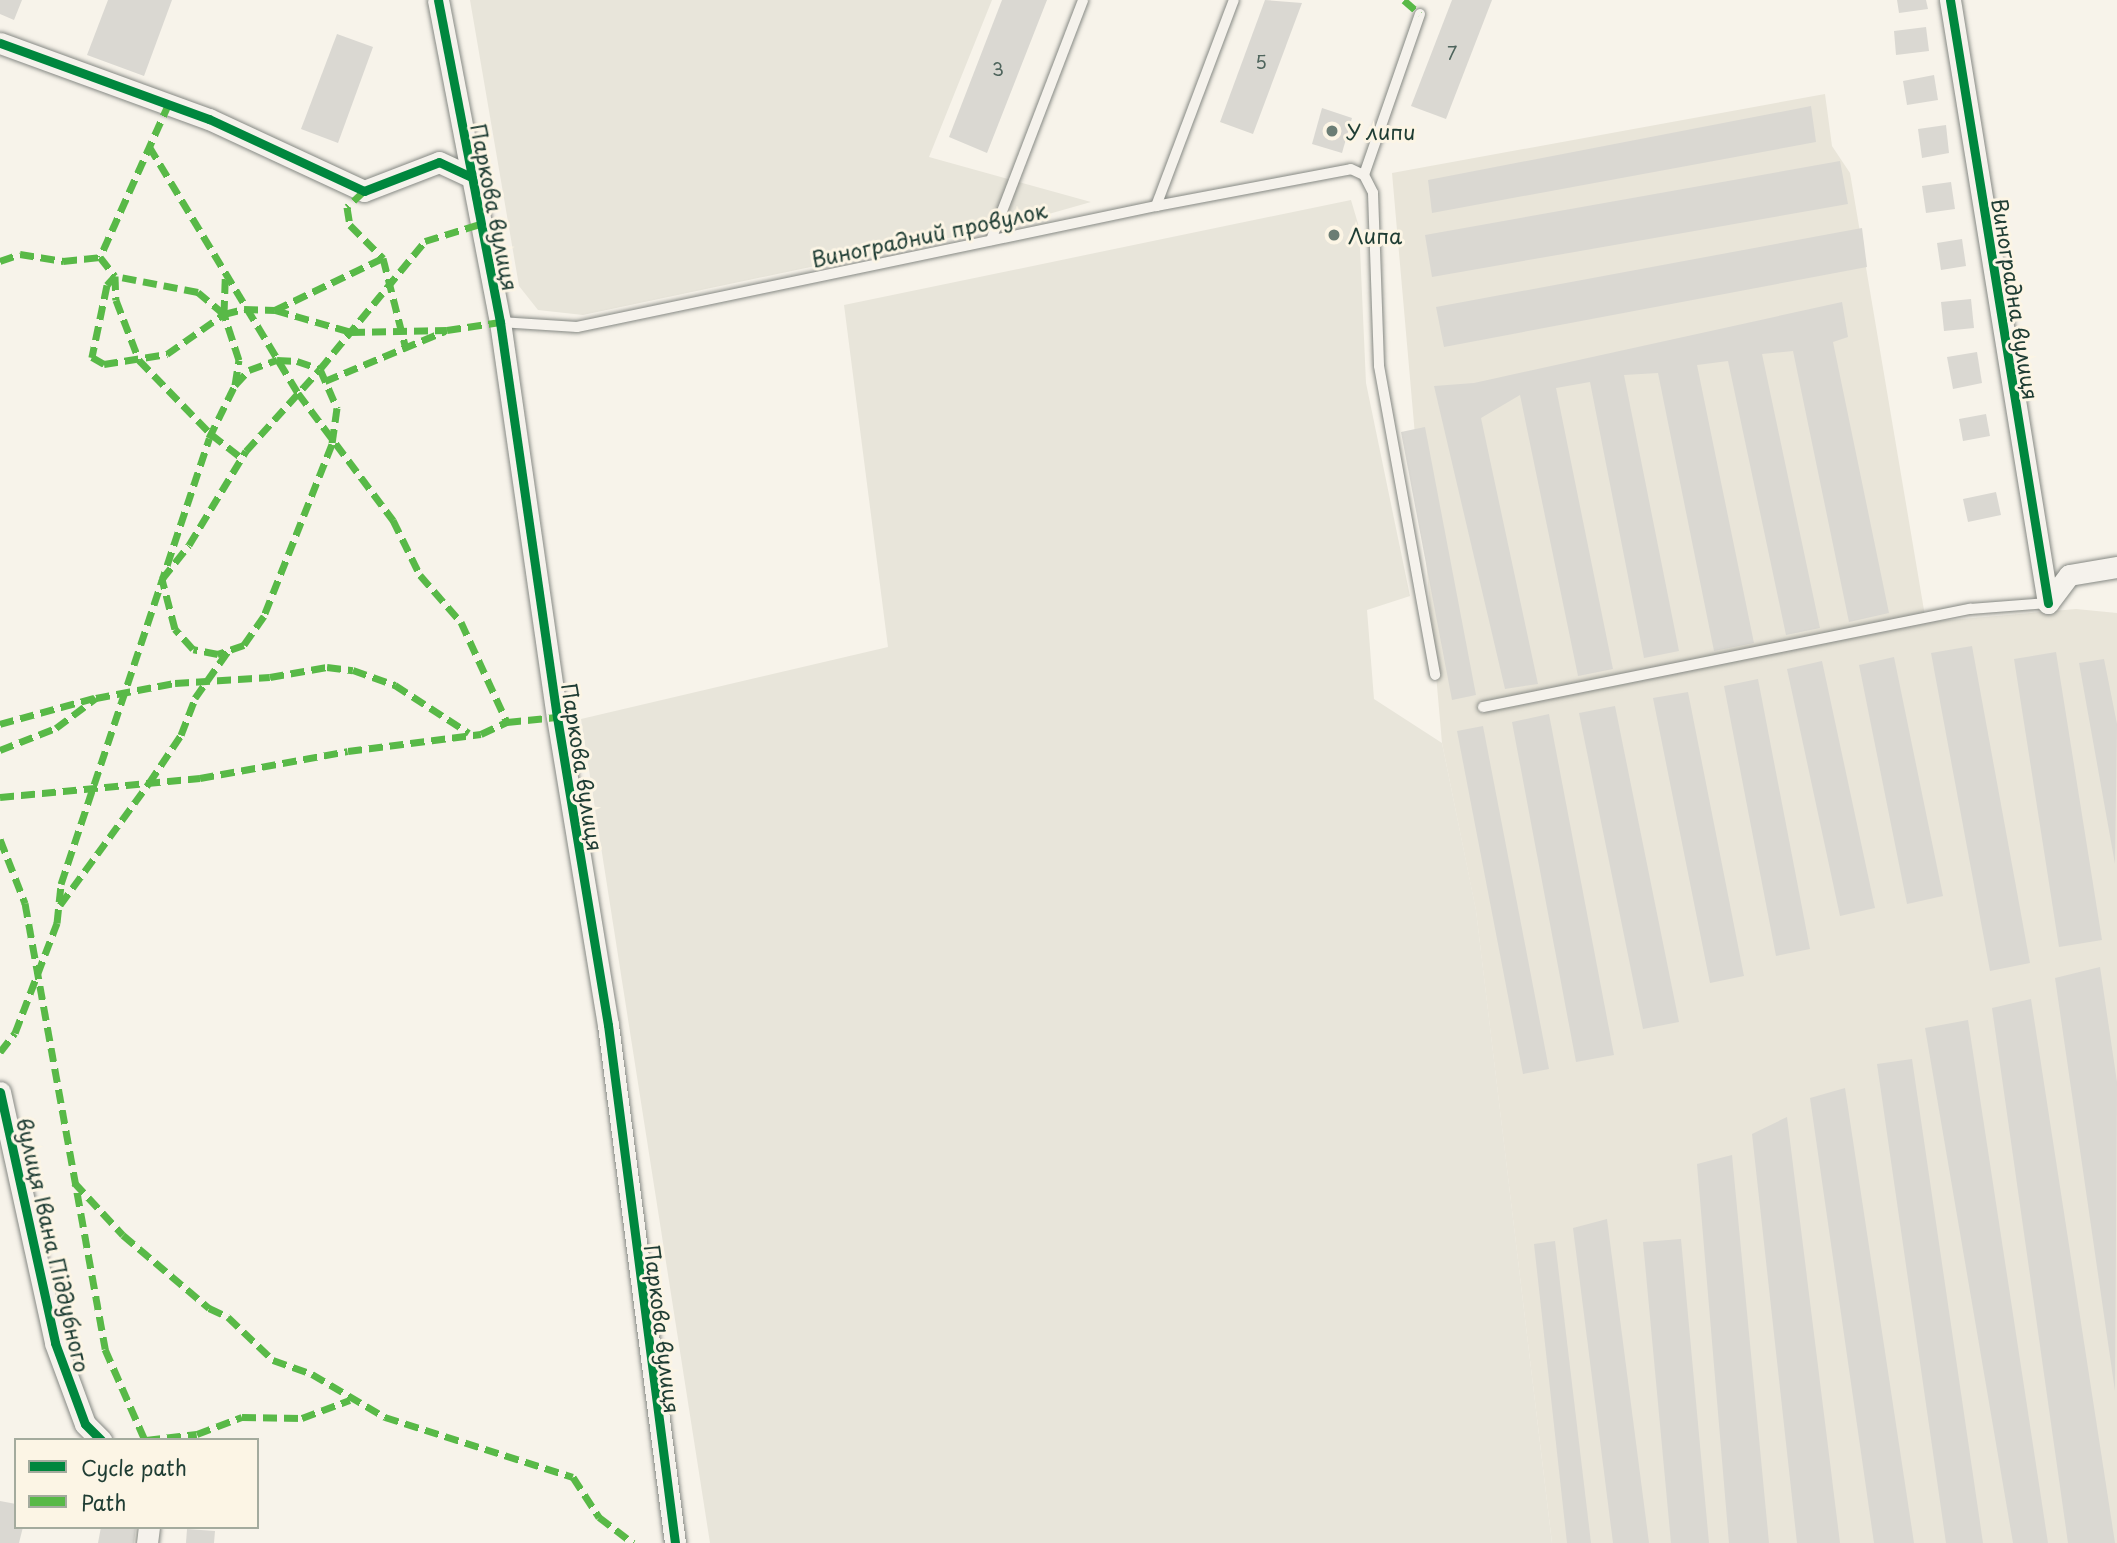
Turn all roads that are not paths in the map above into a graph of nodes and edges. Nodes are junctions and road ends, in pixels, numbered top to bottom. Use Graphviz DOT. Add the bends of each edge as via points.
graph roads {
  1 [pos="438,0"];
  2 [pos="1083,0"];
  3 [pos="1234,0"];
  4 [pos="1950,0"];
  5 [pos="1420,14"];
  6 [pos="0,43"];
  7 [pos="1364,175"];
  8 [pos="471,177"];
  9 [pos="1156,206"];
  10 [pos="991,240"];
  11 [pos="500,322"];
  12 [pos="2117,567"];
  13 [pos="2048,603"];
  14 [pos="1435,675"];
  15 [pos="1483,707"];
  16 [pos="0,1092"];
  17 [pos="99,1438"];
  18 [pos="675,1543"];
  1 -- 8 [label="street, Паркова вулиця"];
  2 -- 10 [label="lane"];
  3 -- 9 [label="lane"];
  4 -- 13 [label="street, Виноградна вулиця"];
  5 -- 7 [label="lane"];
  6 -- 8 [label="street" via="209,119 365,191 439,162"];
  7 -- 9 [label="lane, Виноградний провулок" via="1351,169"];
  7 -- 14 [label="lane" via="1373,193 1379,366"];
  8 -- 11 [label="street, Паркова вулиця"];
  9 -- 10 [label="lane, Виноградний провулок"];
  10 -- 11 [label="lane, Виноградний провулок" via="577,327"];
  11 -- 18 [label="street, Паркова вулиця" via="557,717 608,1025"];
  12 -- 13 [label="street" via="2069,575"];
  13 -- 15 [label="lane" via="1970,609"];
  16 -- 17 [label="street, вулиця Івана Піддубного" via="55,1343 85,1424"];
}
